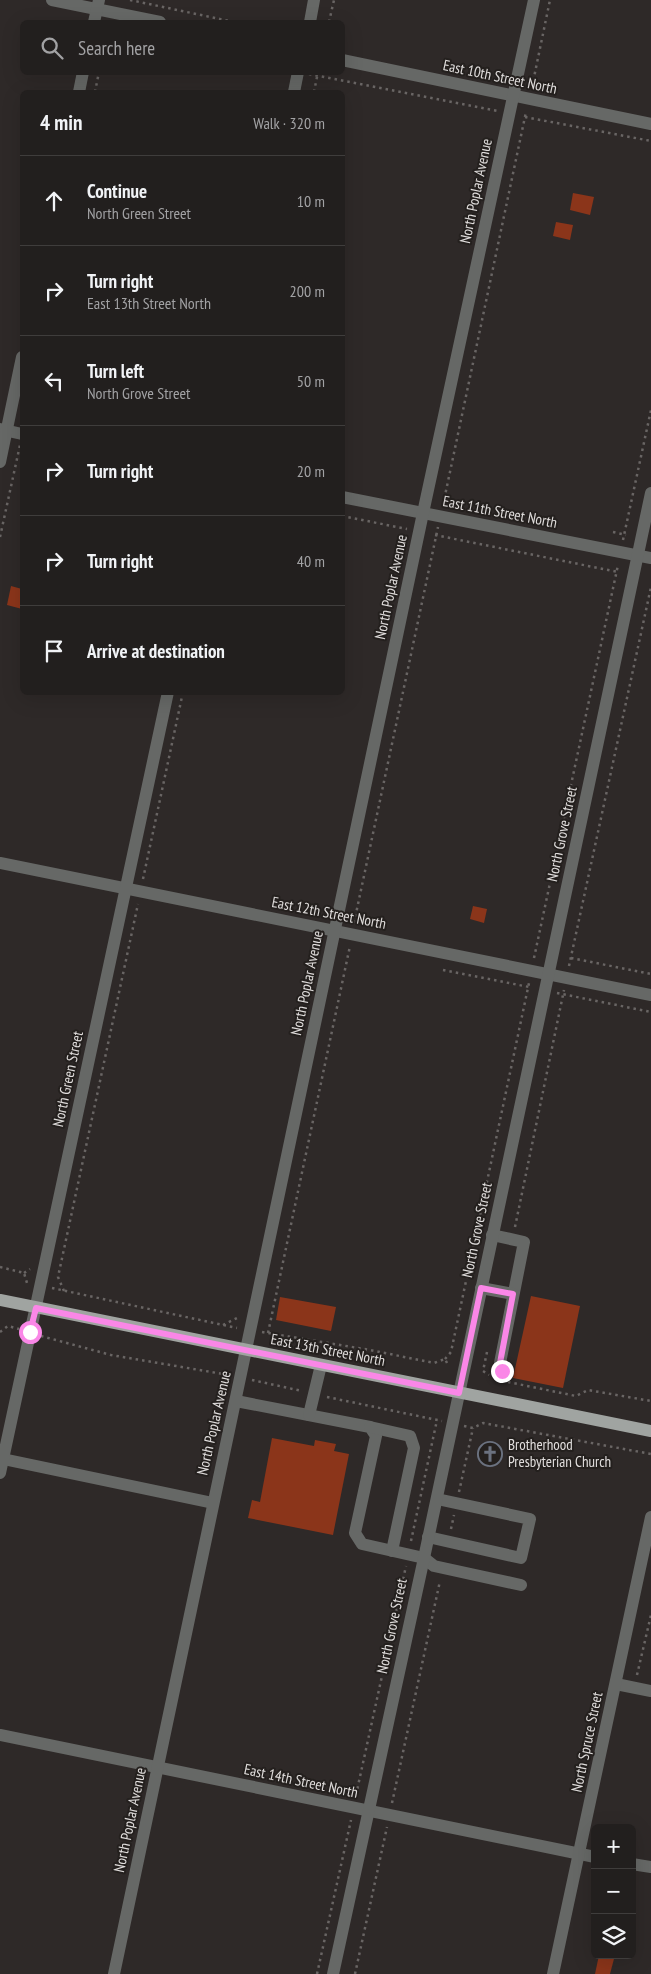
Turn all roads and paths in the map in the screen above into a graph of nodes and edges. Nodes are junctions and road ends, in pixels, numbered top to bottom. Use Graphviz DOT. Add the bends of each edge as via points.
graph roads {
  1 [pos="52,0"];
  2 [pos="130,0"];
  3 [pos="314,0"];
  4 [pos="334,0"];
  5 [pos="534,0"];
  6 [pos="550,0"];
  7 [pos="98,5"];
  8 [pos="94,20"];
  9 [pos="153,20"];
  10 [pos="225,20"];
  11 [pos="310,20"];
  12 [pos="329,20"];
  13 [pos="345,61"];
  14 [pos="82,75"];
  15 [pos="98,75"];
  16 [pos="299,75"];
  17 [pos="318,75"];
  18 [pos="323,75"];
  19 [pos="79,90"];
  20 [pos="95,90"];
  21 [pos="295,90"];
  22 [pos="314,90"];
  23 [pos="514,96"];
  24 [pos="529,99"];
  25 [pos="510,114"];
  26 [pos="525,117"];
  27 [pos="651,124"];
  28 [pos="651,141"];
  29 [pos="20,364"];
  30 [pos="651,410"];
  31 [pos="3,430"];
  32 [pos="20,434"];
  33 [pos="20,443"];
  34 [pos="0,462"];
  35 [pos="651,493"];
  36 [pos="345,498"];
  37 [pos="423,513"];
  38 [pos="440,516"];
  39 [pos="345,517"];
  40 [pos="419,532"];
  41 [pos="436,535"];
  42 [pos="0,537"];
  43 [pos="621,552"];
  44 [pos="638,555"];
  45 [pos="651,558"];
  46 [pos="617,571"];
  47 [pos="634,574"];
  48 [pos="167,695"];
  49 [pos="182,695"];
  50 [pos="0,864"];
  51 [pos="125,889"];
  52 [pos="141,892"];
  53 [pos="335,931"];
  54 [pos="352,934"];
  55 [pos="571,958"];
  56 [pos="532,971"];
  57 [pos="549,974"];
  58 [pos="651,974"];
  59 [pos="651,995"];
  60 [pos="492,1235"];
  61 [pos="0,1267"];
  62 [pos="40,1286"];
  63 [pos="481,1288"];
  64 [pos="64,1291"];
  65 [pos="513,1294"];
  66 [pos="0,1300"];
  67 [pos="36,1308"];
  68 [pos="251,1331"];
  69 [pos="268,1333"];
  70 [pos="247,1351"];
  71 [pos="445,1359"];
  72 [pos="321,1365"];
  73 [pos="448,1365"];
  74 [pos="483,1371"];
  75 [pos="496,1373"];
  76 [pos="508,1382"];
  77 [pos="459,1393"];
  78 [pos="236,1401"];
  79 [pos="651,1401"];
  80 [pos="310,1415"];
  81 [pos="437,1420"];
  82 [pos="370,1427"];
  83 [pos="651,1431"];
  84 [pos="651,1454"];
  85 [pos="3,1459"];
  86 [pos="0,1473"];
  87 [pos="436,1498"];
  88 [pos="213,1502"];
  89 [pos="457,1503"];
  90 [pos="651,1516"];
  91 [pos="428,1538"];
  92 [pos="448,1542"];
  93 [pos="392,1551"];
  94 [pos="408,1554"];
  95 [pos="424,1558"];
  96 [pos="443,1568"];
  97 [pos="521,1585"];
  98 [pos="651,1615"];
  99 [pos="616,1684"];
  100 [pos="634,1687"];
  101 [pos="651,1691"];
  102 [pos="0,1735"];
  103 [pos="157,1767"];
  104 [pos="353,1808"];
  105 [pos="368,1811"];
  106 [pos="390,1816"];
  107 [pos="579,1854"];
  108 [pos="591,1856"];
  109 [pos="636,1865"];
  110 [pos="651,1868"];
  111 [pos="114,1974"];
  112 [pos="317,1974"];
  113 [pos="333,1974"];
  114 [pos="355,1974"];
  115 [pos="552,1974"];
  1 -- 7 [label="street"];
  2 -- 10 [label="path"];
  3 -- 11 [label="street"];
  4 -- 12 [label="path"];
  5 -- 23 [label="street, North Poplar Avenue"];
  6 -- 24 [label="path"];
  7 -- 8 [label="street"];
  7 -- 9 [label="street"];
  13 -- 23 [label="street, East 10th Street North"];
  14 -- 19 [label="street"];
  15 -- 20 [label="path"];
  16 -- 21 [label="street"];
  17 -- 22 [label="path"];
  18 -- 25 [label="path"];
  23 -- 24 [label="street, East 10th Street North"];
  23 -- 25 [label="street, North Poplar Avenue"];
  24 -- 26 [label="path"];
  24 -- 27 [label="street, East 10th Street North"];
  25 -- 26 [label="path"];
  25 -- 37 [label="street, North Poplar Avenue"];
  26 -- 28 [label="path"];
  26 -- 38 [label="path"];
  29 -- 31 [label="street"];
  30 -- 43 [label="path"];
  31 -- 32 [label="street"];
  31 -- 34 [label="street"];
  33 -- 42 [label="path"];
  35 -- 44 [label="street, North Grove Street"];
  36 -- 37 [label="street, East 11th Street North"];
  37 -- 38 [label="street, East 11th Street North"];
  37 -- 40 [label="street, North Poplar Avenue"];
  38 -- 41 [label="path"];
  38 -- 43 [label="street, East 11th Street North"];
  39 -- 40 [label="path"];
  40 -- 41 [label="path"];
  40 -- 53 [label="street, North Poplar Avenue"];
  41 -- 46 [label="path"];
  41 -- 54 [label="path"];
  43 -- 44 [label="street, East 11th Street North"];
  43 -- 46 [label="path"];
  44 -- 45 [label="street, East 11th Street North"];
  44 -- 47 [label="street, North Grove Street"];
  46 -- 47 [label="path"];
  46 -- 56 [label="path"];
  47 -- 57 [label="street, North Grove Street"];
  48 -- 51 [label="street, North Green Street"];
  49 -- 52 [label="path"];
  50 -- 51 [label="street, East 12th Street North"];
  51 -- 52 [label="street, East 12th Street North"];
  51 -- 62 [label="street, North Green Street"];
  52 -- 53 [label="street, East 12th Street North"];
  52 -- 64 [label="path" via="58,1277"];
  53 -- 54 [label="street, East 12th Street North"];
  53 -- 68 [label="street, North Poplar Avenue"];
  54 -- 56 [label="street, East 12th Street North"];
  54 -- 69 [label="path"];
  55 -- 58 [label="path"];
  56 -- 57 [label="street, East 12th Street North"];
  56 -- 71 [label="path" via="451,1352"];
  57 -- 59 [label="street, East 12th Street North"];
  57 -- 60 [label="street, North Grove Street"];
  60 -- 63 [label="street, North Grove Street"];
  60 -- 65 [label="street" via="524,1242"];
  61 -- 62 [label="path" via="24,1272 26,1283"];
  62 -- 64 [label="path"];
  62 -- 67 [label="street, North Green Street"];
  63 -- 65 [label="street"];
  63 -- 77 [label="street, North Grove Street"];
  64 -- 68 [label="path"];
  65 -- 75 [label="street"];
  66 -- 67 [label="main road, East 13th Street North"];
  67 -- 70 [label="main road, East 13th Street North"];
  67 -- 85 [label="street, North Green Street"];
  68 -- 69 [label="path"];
  68 -- 70 [label="street, North Poplar Avenue"];
  69 -- 71 [label="path" via="434,1363"];
  70 -- 72 [label="main road, East 13th Street North"];
  70 -- 78 [label="street, North Poplar Avenue"];
  71 -- 73 [label="path"];
  72 -- 77 [label="main road, East 13th Street North"];
  72 -- 80 [label="street"];
  74 -- 75 [label="path"];
  76 -- 79 [label="path" via="576,1396 588,1390"];
  77 -- 83 [label="main road, East 13th Street North"];
  77 -- 87 [label="street, North Grove Street"];
  78 -- 80 [label="street"];
  78 -- 88 [label="street, North Poplar Avenue"];
  80 -- 82 [label="street"];
  81 -- 94 [label="path"];
  82 -- 93 [label="street" via="376,1436 355,1533 362,1544"];
  82 -- 93 [label="street" via="410,1436 414,1448"];
  84 -- 89 [label="path" via="483,1423 473,1428"];
  85 -- 86 [label="street, North Green Street"];
  85 -- 88 [label="street"];
  87 -- 89 [label="street"];
  87 -- 91 [label="street, North Grove Street"];
  88 -- 103 [label="street, North Poplar Avenue"];
  89 -- 92 [label="path"];
  89 -- 92 [label="street" via="530,1519 521,1558"];
  90 -- 99 [label="street, North Spruce Street"];
  91 -- 92 [label="street"];
  91 -- 95 [label="street, North Grove Street"];
  93 -- 94 [label="street"];
  94 -- 95 [label="street"];
  94 -- 104 [label="path"];
  95 -- 96 [label="street"];
  95 -- 105 [label="street, North Grove Street"];
  96 -- 97 [label="street"];
  96 -- 106 [label="path"];
  98 -- 100 [label="path"];
  99 -- 100 [label="street"];
  99 -- 107 [label="street, North Spruce Street"];
  100 -- 101 [label="street"];
  102 -- 103 [label="street, East 14th Street North"];
  103 -- 104 [label="street, East 14th Street North"];
  103 -- 111 [label="street, North Poplar Avenue"];
  104 -- 105 [label="street, East 14th Street North"];
  104 -- 112 [label="path"];
  105 -- 106 [label="street, East 14th Street North"];
  105 -- 113 [label="street, North Grove Street"];
  106 -- 107 [label="street, East 14th Street North"];
  106 -- 114 [label="path"];
  107 -- 108 [label="street, East 14th Street North"];
  107 -- 115 [label="street, North Spruce Street"];
  109 -- 110 [label="street"];
}
